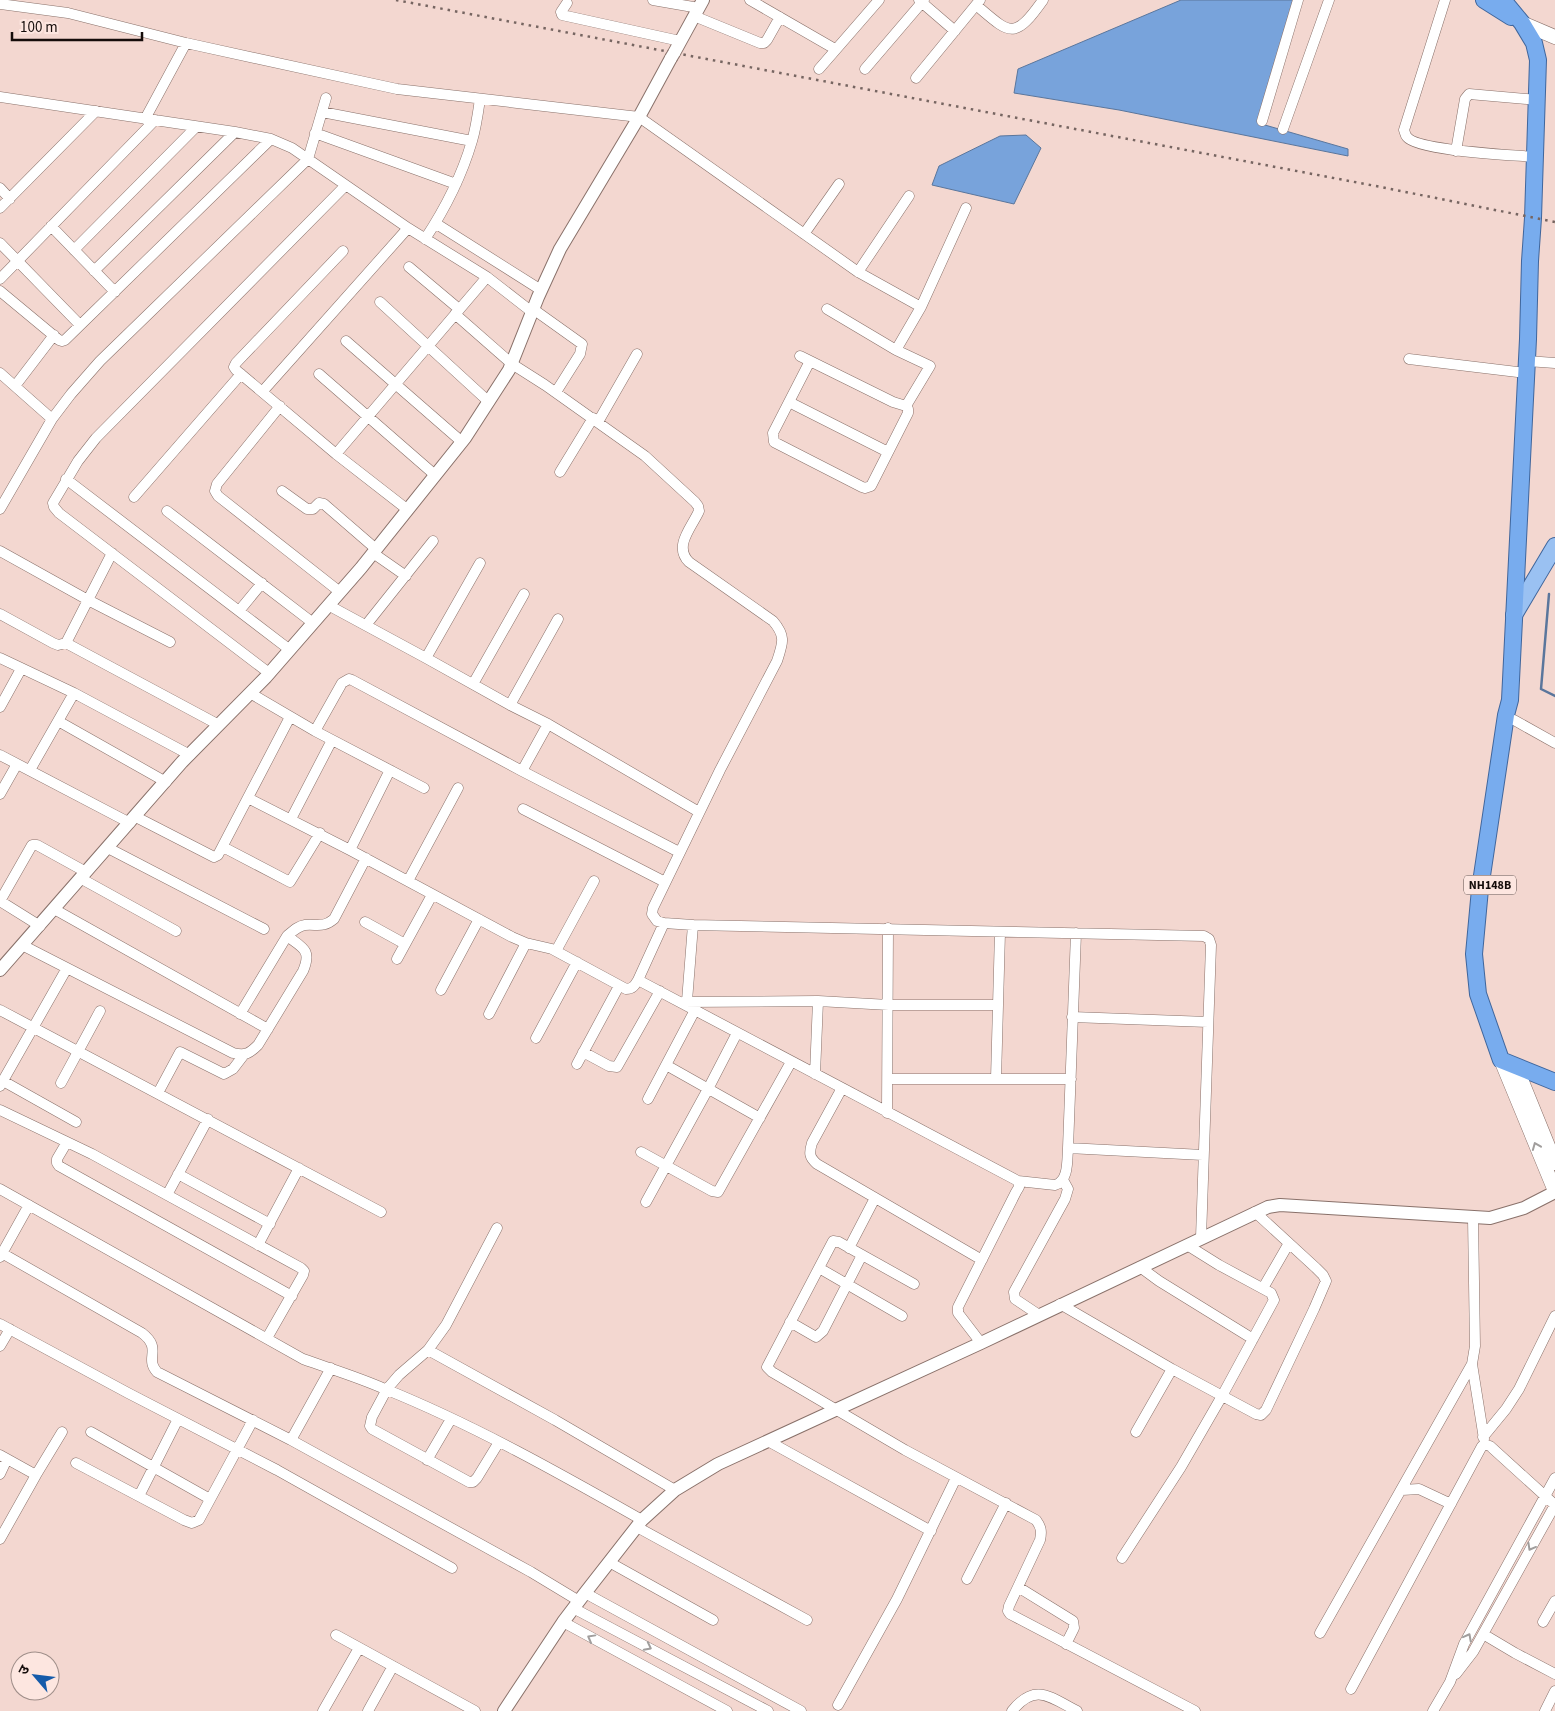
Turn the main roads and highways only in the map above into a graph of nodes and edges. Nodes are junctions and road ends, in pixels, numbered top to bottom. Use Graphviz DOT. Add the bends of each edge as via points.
graph roads {
  1 [pos="1484,0"];
  2 [pos="1503,0"];
  3 [pos="1522,23"];
  4 [pos="1555,37"];
  5 [pos="1555,546"];
  6 [pos="1514,615"];
  7 [pos="1510,700"];
  8 [pos="1482,993"];
  9 [pos="1509,1064"];
  10 [pos="1555,1082"];
  11 [pos="1555,1163"];
  12 [pos="1555,1192"];
  1 -- 3 [label="highway, NH148B"];
  2 -- 3 [label="highway, NH148B"];
  3 -- 4 [label="main road"];
  3 -- 6 [label="highway, NH148B" via="1534,43 1538,60"];
  5 -- 6 [label="main road"];
  6 -- 7 [label="highway, NH148B"];
  7 -- 8 [label="highway, NH148B" via="1514,720 1495,846"];
  7 -- 8 [label="highway, NH148B" via="1480,889 1474,954"];
  8 -- 9 [label="highway, NH148B"];
  9 -- 10 [label="highway"];
  9 -- 11 [label="main road"];
  12 -- 9 [label="main road, one-way"];
}
